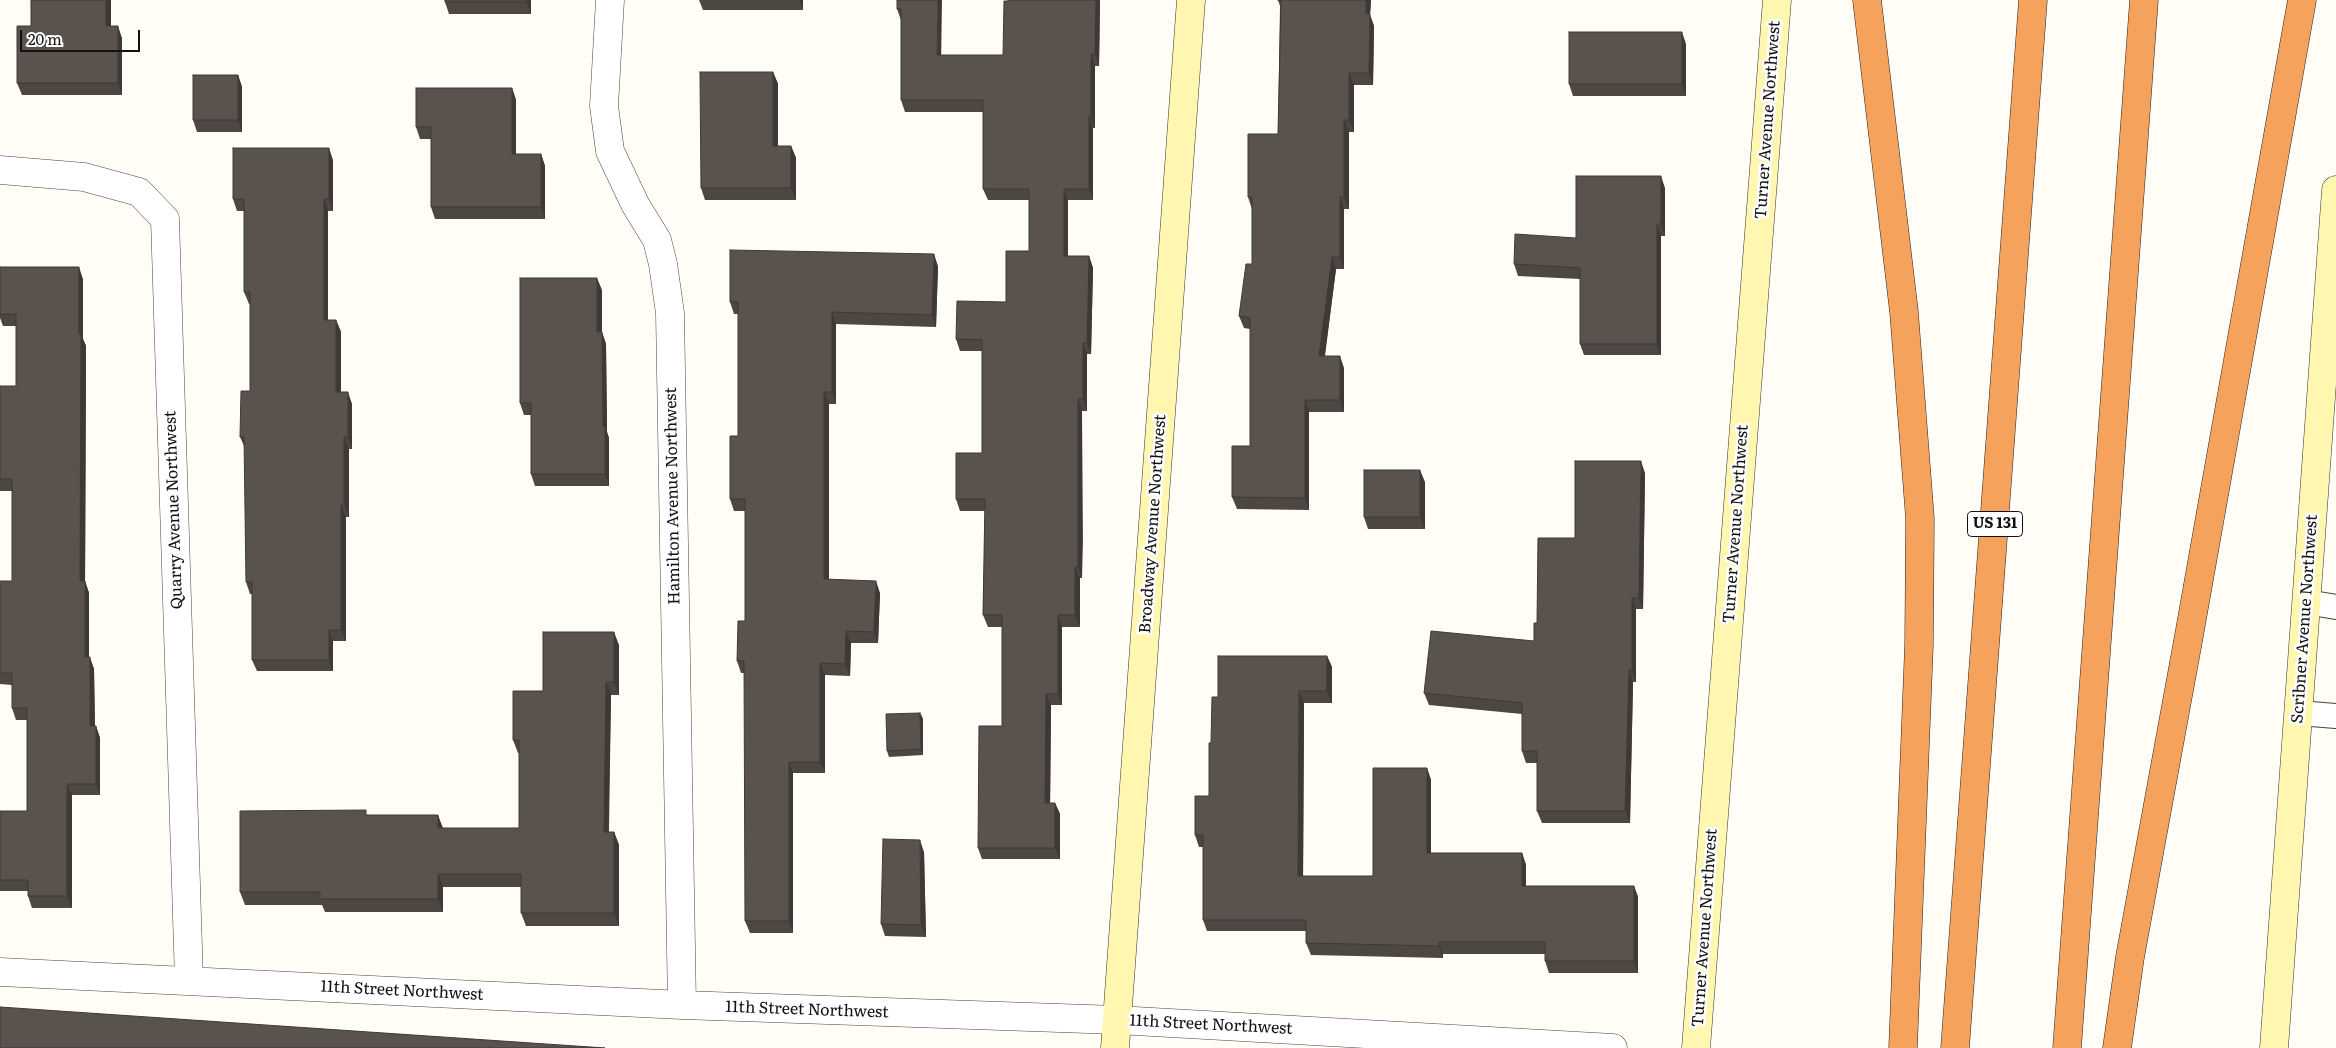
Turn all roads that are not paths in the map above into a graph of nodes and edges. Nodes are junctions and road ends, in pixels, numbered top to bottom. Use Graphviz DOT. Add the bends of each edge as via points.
graph roads {
  1 [pos="610,0"];
  2 [pos="1191,0"];
  3 [pos="1778,0"];
  4 [pos="1868,0"];
  5 [pos="2033,0"];
  6 [pos="2144,0"];
  7 [pos="2302,0"];
  8 [pos="0,170"];
  9 [pos="2336,190"];
  10 [pos="2335,220"];
  11 [pos="2332,290"];
  12 [pos="2306,602"];
  13 [pos="2336,607"];
  14 [pos="2299,713"];
  15 [pos="2336,716"];
  16 [pos="0,972"];
  17 [pos="188,980"];
  18 [pos="682,1005"];
  19 [pos="1117,1020"];
  20 [pos="1459,1044"];
  21 [pos="1115,1048"];
  22 [pos="1614,1048"];
  23 [pos="1696,1048"];
  24 [pos="1903,1048"];
  25 [pos="1955,1048"];
  26 [pos="2067,1048"];
  27 [pos="2118,1048"];
  28 [pos="2274,1048"];
  1 -- 18 [label="street, Hamilton Avenue Northwest" via="604,106 610,151 635,204 657,240 670,313"];
  2 -- 19 [label="street, Broadway Avenue Northwest"];
  3 -- 23 [label="street, Turner Avenue Northwest"];
  4 -- 24 [label="highway" via="1904,312 1920,519 1919,645"];
  5 -- 25 [label="highway, US 131"];
  6 -- 26 [label="highway"];
  7 -- 27 [label="highway" via="2130,957"];
  8 -- 17 [label="street, Quarry Avenue Northwest" via="84,177 139,192 165,219"];
  9 -- 10 [label="street, Scribner Avenue Northwest"];
  10 -- 11 [label="street, Scribner Avenue Northwest"];
  11 -- 12 [label="street, Scribner Avenue Northwest"];
  12 -- 13 [label="lane"];
  12 -- 14 [label="street, Scribner Avenue Northwest"];
  14 -- 15 [label="lane"];
  14 -- 28 [label="street, Scribner Avenue Northwest"];
  16 -- 17 [label="street, 11th Street Northwest"];
  17 -- 18 [label="street, 11th Street Northwest"];
  18 -- 19 [label="street, 11th Street Northwest"];
  19 -- 20 [label="street, 11th Street Northwest"];
  19 -- 21 [label="street, Broadway Avenue Northwest"];
  20 -- 22 [label="street, 11th Street Northwest"];
}
